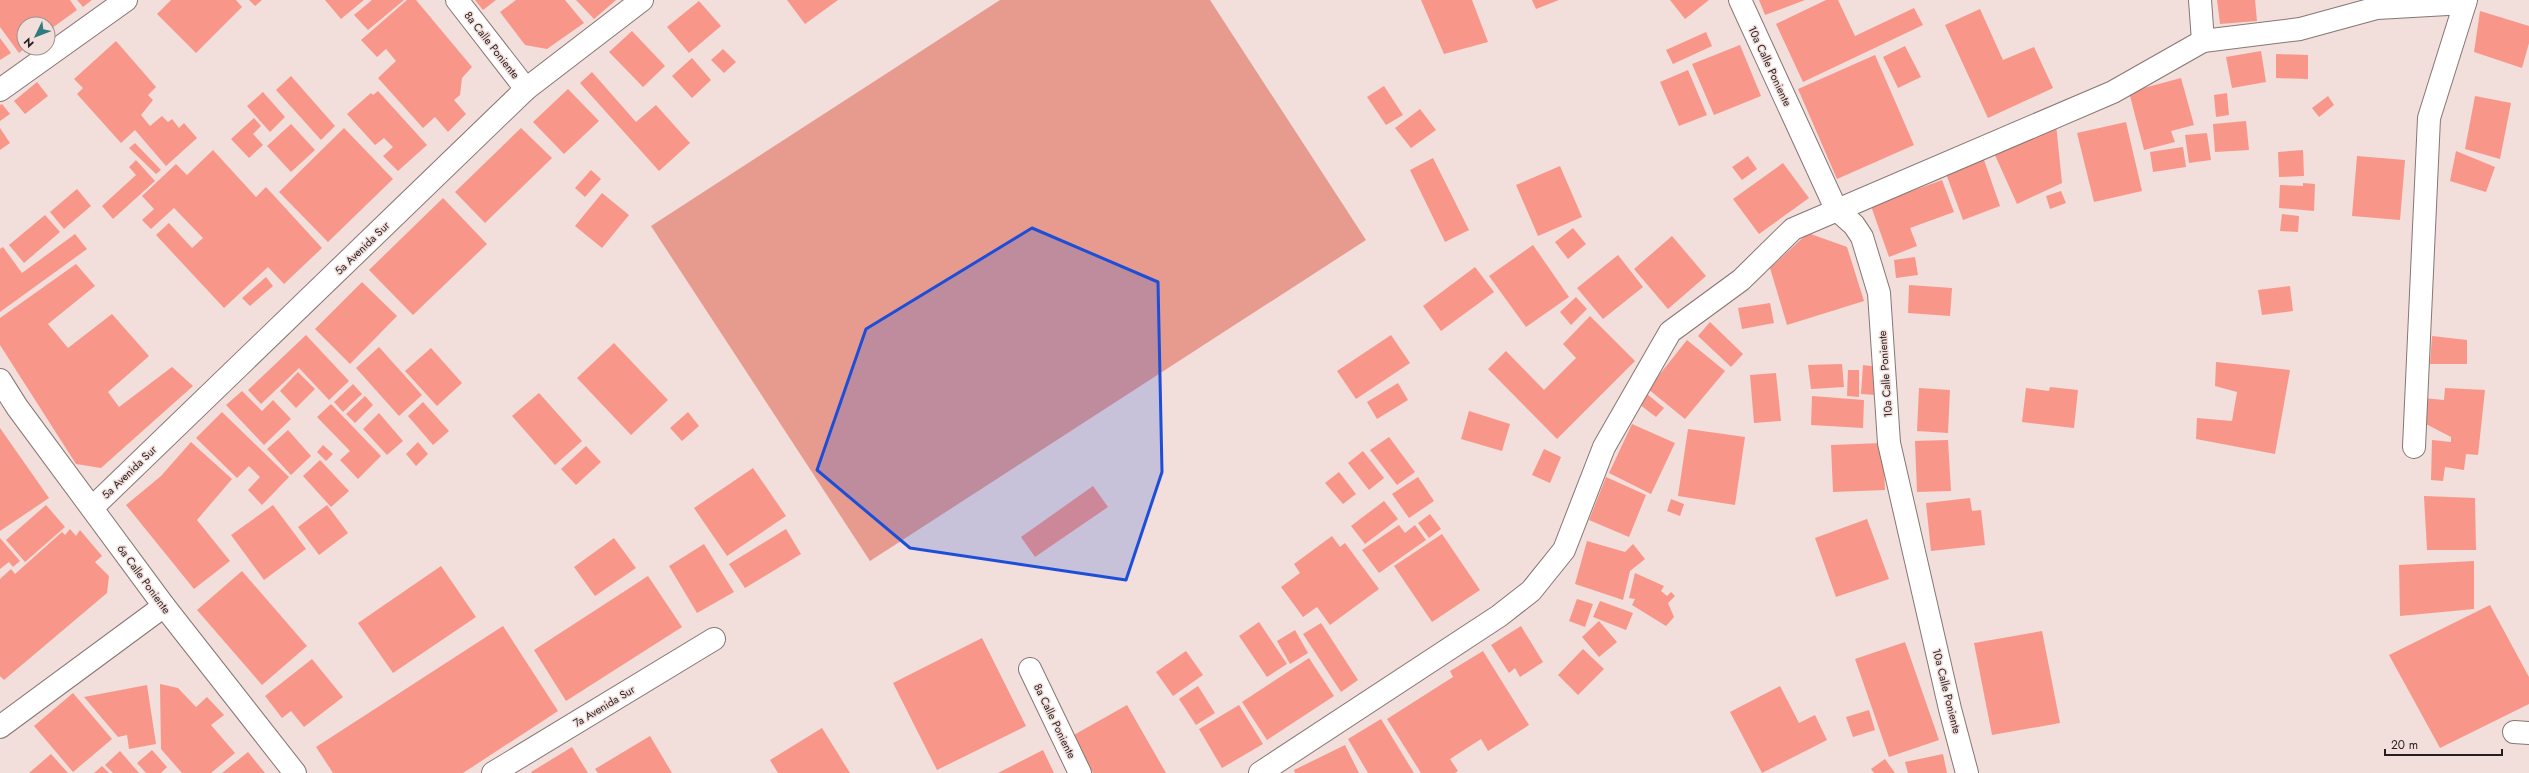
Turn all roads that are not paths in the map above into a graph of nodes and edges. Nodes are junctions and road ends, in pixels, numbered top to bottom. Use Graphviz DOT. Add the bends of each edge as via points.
graph roads {
  1 [pos="126,0"];
  2 [pos="457,0"];
  3 [pos="642,0"];
  4 [pos="1740,0"];
  5 [pos="2200,0"];
  6 [pos="2465,2"];
  7 [pos="2203,41"];
  8 [pos="526,89"];
  9 [pos="0,90"];
  10 [pos="1836,209"];
  11 [pos="0,380"];
  12 [pos="2414,447"];
  13 [pos="93,507"];
  14 [pos="164,606"];
  15 [pos="714,639"];
  16 [pos="1030,669"];
  17 [pos="0,727"];
  18 [pos="295,773"];
  19 [pos="493,773"];
  20 [pos="1080,773"];
  21 [pos="1260,773"];
  22 [pos="1967,773"];
  1 -- 9 [label="street"];
  2 -- 8 [label="street, 8a Calle Poniente"];
  3 -- 8 [label="street, 5a Avenida Sur"];
  4 -- 10 [label="street, 10a Calle Poniente"];
  5 -- 7 [label="street"];
  6 -- 7 [label="street" via="2377,8 2300,30"];
  6 -- 12 [label="street" via="2429,118"];
  7 -- 10 [label="street" via="2113,92"];
  8 -- 13 [label="street, 5a Avenida Sur"];
  10 -- 21 [label="street" via="1793,229 1741,280 1670,332 1604,448 1564,550 1531,591 1499,616"];
  10 -- 22 [label="street, 10a Calle Poniente" via="1854,225 1862,237 1879,293 1889,443"];
  11 -- 13 [label="street, 6a Calle Poniente" via="17,407"];
  13 -- 14 [label="street, 6a Calle Poniente"];
  14 -- 17 [label="street"];
  14 -- 18 [label="street, 6a Calle Poniente"];
  15 -- 19 [label="street, 7a Avenida Sur"];
  16 -- 20 [label="street, 8a Calle Poniente"];
}
